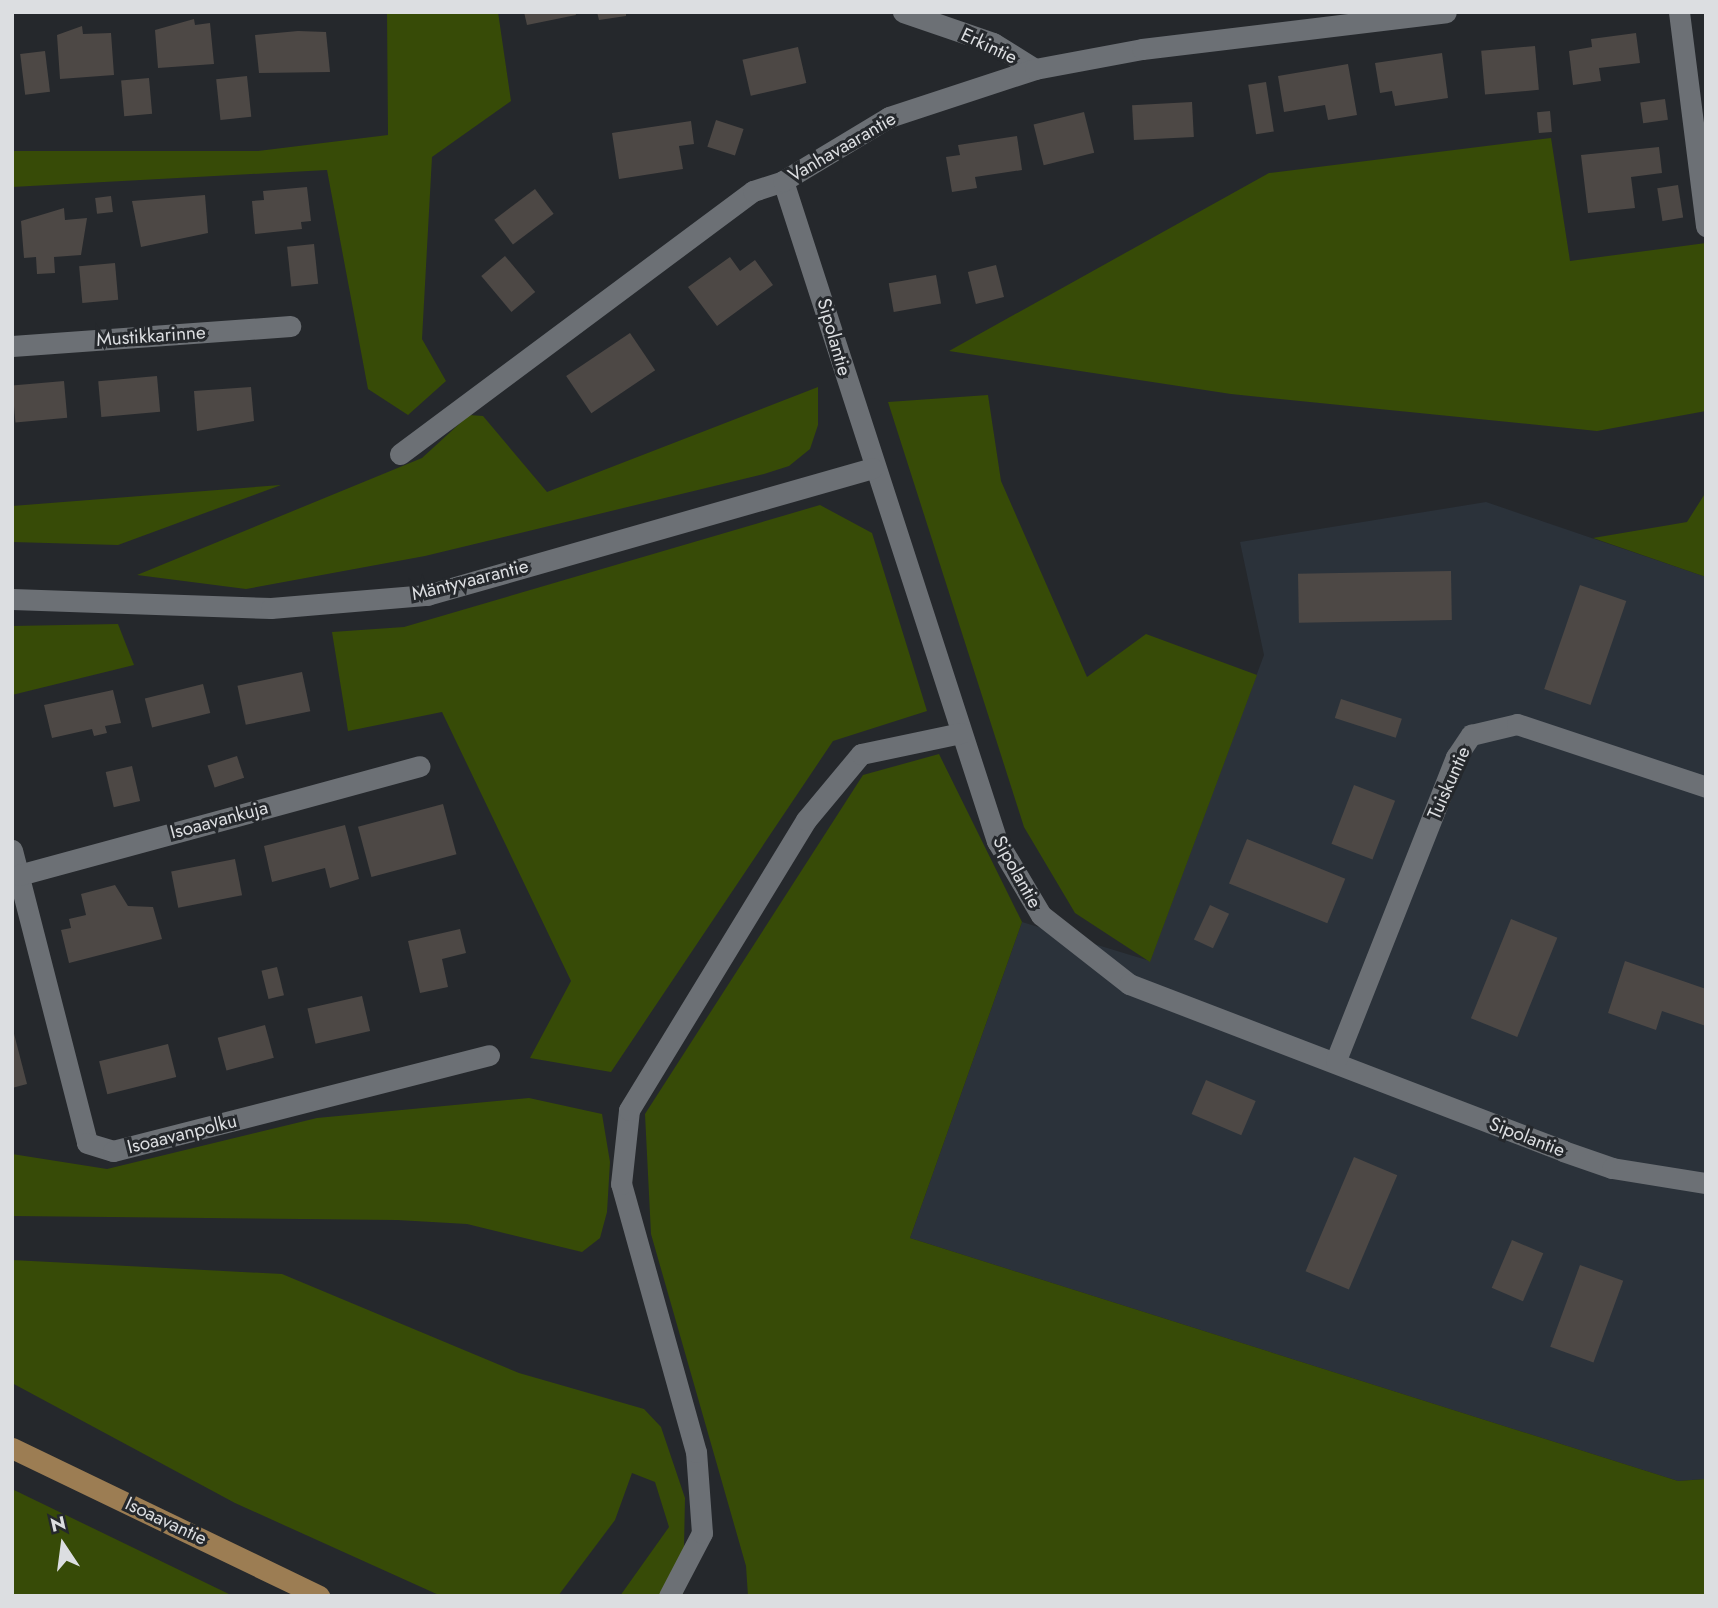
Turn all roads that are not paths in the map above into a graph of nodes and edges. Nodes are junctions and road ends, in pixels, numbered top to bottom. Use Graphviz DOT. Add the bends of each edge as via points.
graph roads {
  1 [pos="903,12"];
  2 [pos="1446,12"];
  3 [pos="1679,12"];
  4 [pos="1035,69"];
  5 [pos="1701,160"];
  6 [pos="783,181"];
  7 [pos="1706,226"];
  8 [pos="290,326"];
  9 [pos="12,346"];
  10 [pos="400,454"];
  11 [pos="872,468"];
  12 [pos="12,599"];
  13 [pos="961,733"];
  14 [pos="419,766"];
  15 [pos="1706,787"];
  16 [pos="12,850"];
  17 [pos="19,875"];
  18 [pos="488,1055"];
  19 [pos="1335,1060"];
  20 [pos="1706,1182"];
  21 [pos="12,1448"];
  22 [pos="319,1596"];
  23 [pos="669,1596"];
  1 -- 4 [label="street, Erkintie" via="993,43"];
  2 -- 4 [label="street, Vanhavaarantie" via="1142,49"];
  3 -- 5 [label="street"];
  4 -- 6 [label="street, Vanhavaarantie" via="889,117"];
  5 -- 7 [label="street"];
  6 -- 10 [label="street, Vanhavaarantie" via="753,191"];
  6 -- 11 [label="street, Sipolantie"];
  8 -- 9 [label="street, Mustikkarinne"];
  11 -- 12 [label="street, Mäntyvaarantie" via="427,595 271,608"];
  11 -- 13 [label="street, Sipolantie"];
  13 -- 19 [label="street, Sipolantie" via="997,841 1041,915 1129,985"];
  13 -- 23 [label="street" via="861,754 806,820 629,1110 621,1184 696,1452 702,1533"];
  14 -- 17 [label="street, Isoaavankuja"];
  15 -- 19 [label="street, Tuiskuntie" via="1517,724 1471,735 1456,757"];
  16 -- 17 [label="street, Isoaavanpolku"];
  17 -- 18 [label="street, Isoaavanpolku" via="87,1143 125,1148"];
  19 -- 20 [label="street, Sipolantie" via="1600,1164"];
  21 -- 22 [label="main road, Isoaavantie"];
}
